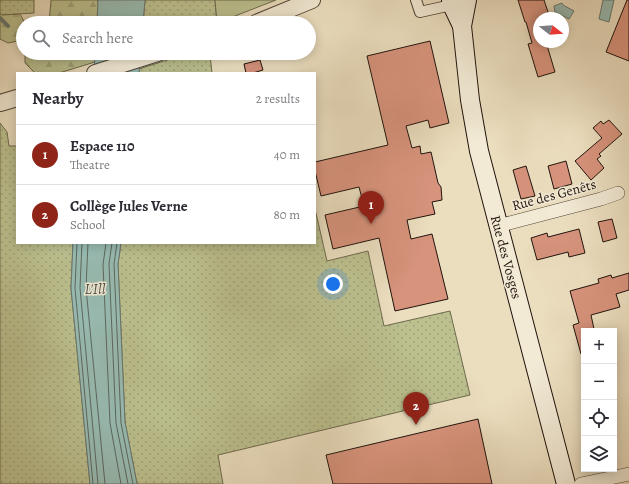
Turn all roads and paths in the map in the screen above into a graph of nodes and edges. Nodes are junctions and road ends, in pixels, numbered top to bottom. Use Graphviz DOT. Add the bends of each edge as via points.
graph roads {
  1 [pos="312,0"];
  2 [pos="416,0"];
  3 [pos="467,0"];
  4 [pos="449,3"];
  5 [pos="273,16"];
  6 [pos="462,26"];
  7 [pos="136,60"];
  8 [pos="98,72"];
  9 [pos="16,98"];
  10 [pos="0,103"];
  11 [pos="618,193"];
  12 [pos="498,226"];
  13 [pos="629,474"];
  14 [pos="566,484"];
  15 [pos="581,484"];
  1 -- 5 [label="street"];
  2 -- 4 [label="street" via="420,12"];
  3 -- 6 [label="main road, Rue des Vosges"];
  4 -- 6 [label="main road, Rue des Vosges"];
  6 -- 12 [label="main road, Rue des Vosges" via="470,100"];
  7 -- 8 [label="street"];
  9 -- 10 [label="street"];
  11 -- 12 [label="street, Rue des Genêts"];
  12 -- 14 [label="main road, Rue des Vosges"];
  13 -- 15 [label="street"];
}
